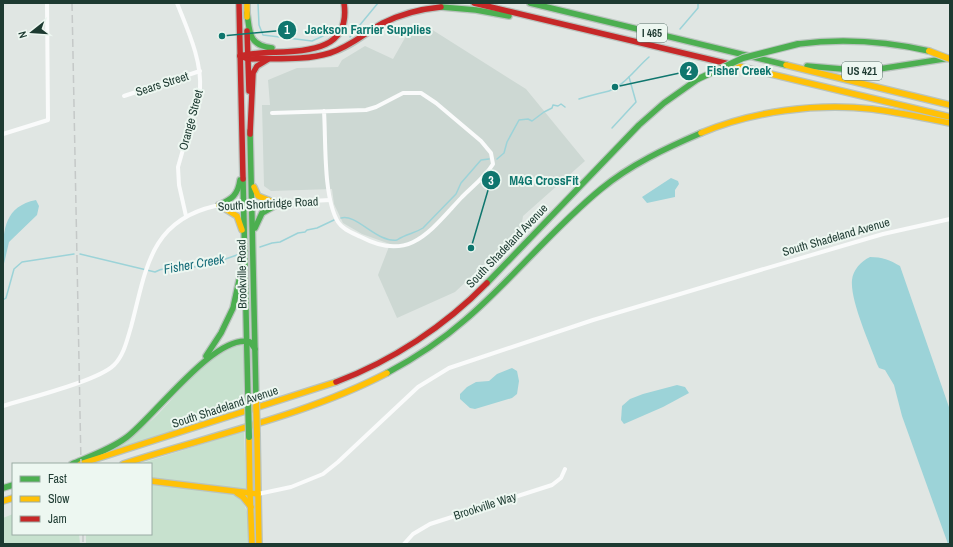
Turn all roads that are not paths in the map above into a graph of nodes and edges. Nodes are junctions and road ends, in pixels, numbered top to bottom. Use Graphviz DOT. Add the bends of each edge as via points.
graph roads {
  1 [pos="47,3"];
  2 [pos="177,3"];
  3 [pos="239,3"];
  4 [pos="247,3"];
  5 [pos="344,3"];
  6 [pos="474,3"];
  7 [pos="530,3"];
  8 [pos="247,13"];
  9 [pos="543,21"];
  10 [pos="310,50"];
  11 [pos="240,56"];
  12 [pos="248,56"];
  13 [pos="271,58"];
  14 [pos="950,58"];
  15 [pos="774,62"];
  16 [pos="200,71"];
  17 [pos="124,96"];
  18 [pos="950,105"];
  19 [pos="324,111"];
  20 [pos="272,113"];
  21 [pos="950,117"];
  22 [pos="950,123"];
  23 [pos="3,134"];
  24 [pos="250,134"];
  25 [pos="243,166"];
  26 [pos="251,175"];
  27 [pos="330,200"];
  28 [pos="278,204"];
  29 [pos="219,205"];
  30 [pos="244,205"];
  31 [pos="252,205"];
  32 [pos="186,216"];
  33 [pos="950,219"];
  34 [pos="245,236"];
  35 [pos="253,237"];
  36 [pos="245,253"];
  37 [pos="247,341"];
  38 [pos="255,349"];
  39 [pos="196,370"];
  40 [pos="3,406"];
  41 [pos="74,463"];
  42 [pos="83,463"];
  43 [pos="126,463"];
  44 [pos="565,469"];
  45 [pos="152,481"];
  46 [pos="233,491"];
  47 [pos="250,493"];
  48 [pos="258,494"];
  49 [pos="251,507"];
  50 [pos="252,544"];
  51 [pos="259,544"];
  52 [pos="404,544"];
  1 -- 23 [label="street" via="48,120"];
  2 -- 16 [label="street, Orange Street"];
  3 -- 11 [label="main road, Brookville Road"];
  4 -- 8 [label="main road, Brookville Road"];
  5 -- 10 [label="main road" via="344,18 338,34 324,46"];
  6 -- 9 [label="main road"];
  7 -- 15 [label="main road, I 465"];
  8 -- 10 [label="main road" via="251,38 258,46"];
  8 -- 12 [label="main road, Brookville Road"];
  9 -- 13 [label="main road" via="460,7 431,6 399,14 331,53"];
  9 -- 21 [label="main road, I 465"];
  10 -- 12 [label="main road"];
  11 -- 12 [label="main road"];
  11 -- 25 [label="main road, Brookville Road"];
  12 -- 13 [label="main road"];
  12 -- 24 [label="main road, Brookville Road"];
  13 -- 24 [label="main road" via="260,63 253,73"];
  14 -- 15 [label="main road, US 421" via="853,71"];
  14 -- 42 [label="main road, South Shadeland Avenue, bridge" via="921,49 862,40 829,40 798,44 743,58 698,79 639,125 480,290 411,344 373,366 322,388"];
  15 -- 18 [label="main road, I 465"];
  16 -- 17 [label="street, Sears Street"];
  16 -- 32 [label="street, Orange Street" via="200,90 178,167"];
  19 -- 20 [label="street"];
  19 -- 27 [label="street"];
  19 -- 27 [label="street" via="369,109 402,93 422,93 481,141 491,153 493,160 490,168 433,228 405,246 384,246 346,230 338,222"];
  22 -- 43 [label="main road, South Shadeland Avenue" via="880,110 822,108 761,115 699,134 648,158 602,188 568,218 476,312 436,343 398,367 328,400"];
  24 -- 26 [label="main road, Brookville Road"];
  25 -- 29 [label="main road" via="236,196 229,202"];
  25 -- 30 [label="main road, Brookville Road"];
  26 -- 28 [label="main road" via="258,196"];
  26 -- 31 [label="main road, Brookville Road"];
  27 -- 28 [label="street, South Shortridge Road"];
  28 -- 31 [label="street, South Shortridge Road"];
  28 -- 35 [label="main road" via="259,215"];
  29 -- 30 [label="street, South Shortridge Road"];
  29 -- 32 [label="street, South Shortridge Road" via="200,209"];
  29 -- 34 [label="main road" via="237,216"];
  30 -- 31 [label="street, South Shortridge Road"];
  30 -- 34 [label="main road, Brookville Road"];
  31 -- 35 [label="main road, Brookville Road"];
  32 -- 40 [label="street, South Shortridge Road" via="166,232 158,243 149,263 125,348 114,366 94,378"];
  33 -- 48 [label="street, South Shadeland Avenue" via="883,234 771,267 593,320 449,368 413,391 322,474 291,487"];
  34 -- 36 [label="main road, Brookville Road"];
  35 -- 38 [label="main road, Brookville Road"];
  36 -- 37 [label="main road, Brookville Road"];
  36 -- 39 [label="main road" via="230,316 219,338"];
  37 -- 38 [label="main road"];
  37 -- 39 [label="main road" via="236,342 222,348"];
  37 -- 47 [label="main road, Brookville Road, bridge"];
  38 -- 48 [label="main road, Brookville Road, bridge"];
  39 -- 41 [label="main road" via="126,438"];
  44 -- 52 [label="street, Brookville Way" via="560,479 552,485 428,525 413,534"];
  45 -- 46 [label="main road"];
  46 -- 47 [label="main road"];
  46 -- 49 [label="main road" via="241,495"];
  47 -- 48 [label="main road"];
  47 -- 49 [label="main road, Brookville Road"];
  48 -- 51 [label="main road, Brookville Road"];
  49 -- 50 [label="main road, Brookville Road"];
}
